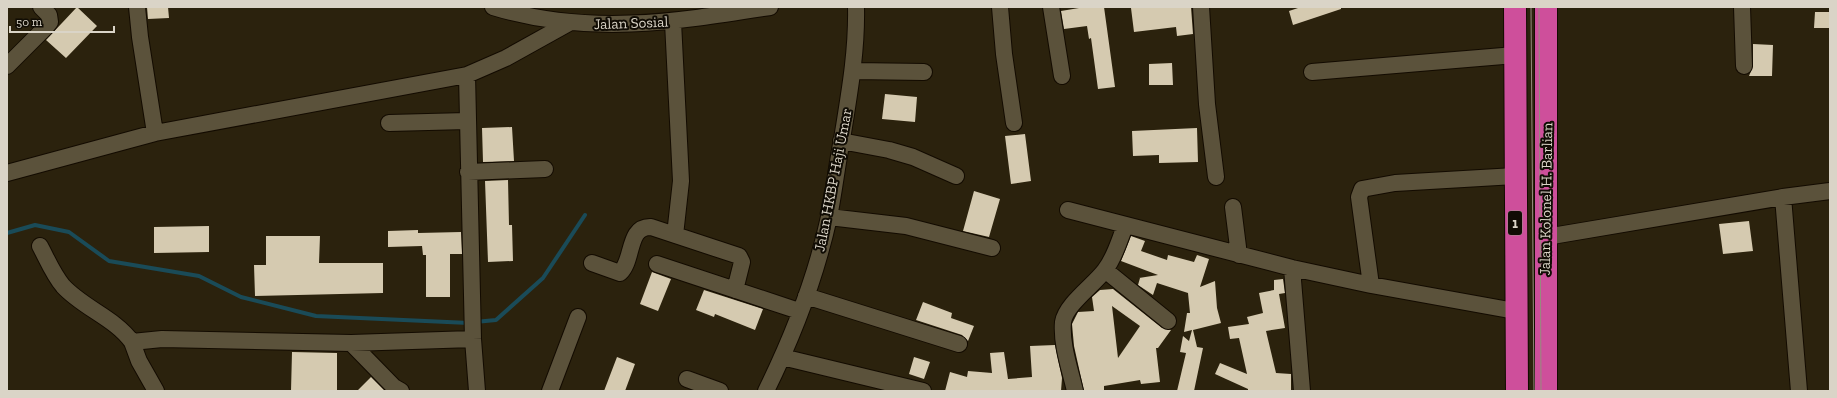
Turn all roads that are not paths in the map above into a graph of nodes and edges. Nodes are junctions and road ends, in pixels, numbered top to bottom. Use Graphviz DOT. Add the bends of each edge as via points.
graph roads {
  1 [pos="41,7"];
  2 [pos="137,7"];
  3 [pos="493,7"];
  4 [pos="770,7"];
  5 [pos="856,7"];
  6 [pos="1000,7"];
  7 [pos="1051,7"];
  8 [pos="1201,7"];
  9 [pos="1514,7"];
  10 [pos="1546,7"];
  11 [pos="1742,7"];
  12 [pos="672,22"];
  13 [pos="569,24"];
  14 [pos="1515,55"];
  15 [pos="7,66"];
  16 [pos="1744,66"];
  17 [pos="854,71"];
  18 [pos="924,72"];
  19 [pos="1312,72"];
  20 [pos="467,75"];
  21 [pos="1062,76"];
  22 [pos="467,121"];
  23 [pos="389,123"];
  24 [pos="1014,123"];
  25 [pos="155,133"];
  26 [pos="841,141"];
  27 [pos="545,169"];
  28 [pos="8,172"];
  29 [pos="468,172"];
  30 [pos="956,176"];
  31 [pos="1515,176"];
  32 [pos="1216,177"];
  33 [pos="1830,191"];
  34 [pos="1783,196"];
  35 [pos="1232,207"];
  36 [pos="1068,210"];
  37 [pos="829,217"];
  38 [pos="1124,226"];
  39 [pos="676,235"];
  40 [pos="1546,237"];
  41 [pos="40,246"];
  42 [pos="992,248"];
  43 [pos="1240,255"];
  44 [pos="592,263"];
  45 [pos="656,264"];
  46 [pos="1292,268"];
  47 [pos="1105,270"];
  48 [pos="1371,285"];
  49 [pos="735,290"];
  50 [pos="806,296"];
  51 [pos="800,311"];
  52 [pos="1515,311"];
  53 [pos="578,317"];
  54 [pos="1168,321"];
  55 [pos="473,339"];
  56 [pos="132,342"];
  57 [pos="351,343"];
  58 [pos="959,344"];
  59 [pos="782,357"];
  60 [pos="687,379"];
  61 [pos="156,391"];
  62 [pos="401,391"];
  63 [pos="477,391"];
  64 [pos="550,391"];
  65 [pos="720,391"];
  66 [pos="766,391"];
  67 [pos="923,391"];
  68 [pos="1075,391"];
  69 [pos="1302,391"];
  70 [pos="1517,391"];
  71 [pos="1546,391"];
  72 [pos="1799,391"];
  1 -- 15 [label="street" via="49,14 48,24"];
  2 -- 25 [label="street"];
  3 -- 13 [label="street, Jalan Sosial"];
  4 -- 12 [label="street, Jalan Sosial"];
  5 -- 17 [label="street, Jalan HKBP Haji Umar"];
  6 -- 24 [label="street"];
  7 -- 21 [label="street"];
  8 -- 32 [label="street" via="1207,104"];
  9 -- 14 [label="highway, 1"];
  10 -- 40 [label="highway, Jalan Kolonel H. Barlian"];
  11 -- 16 [label="street"];
  12 -- 13 [label="street, Jalan Sosial" via="617,26"];
  12 -- 39 [label="street" via="681,181"];
  13 -- 20 [label="street" via="506,58"];
  14 -- 19 [label="street"];
  14 -- 31 [label="highway, Jalan Kolonel H. Barlian / 1"];
  17 -- 18 [label="street"];
  17 -- 26 [label="street, Jalan HKBP Haji Umar"];
  20 -- 22 [label="street"];
  20 -- 25 [label="street"];
  22 -- 23 [label="street"];
  22 -- 29 [label="street"];
  25 -- 28 [label="street"];
  26 -- 30 [label="street" via="907,155"];
  26 -- 37 [label="street, Jalan HKBP Haji Umar"];
  27 -- 29 [label="street"];
  29 -- 55 [label="street"];
  31 -- 48 [label="street" via="1395,183 1362,189 1359,197"];
  31 -- 52 [label="highway, Jalan Kolonel H. Barlian / 1"];
  33 -- 34 [label="street"];
  34 -- 40 [label="street"];
  34 -- 72 [label="street"];
  35 -- 43 [label="street"];
  36 -- 38 [label="street"];
  37 -- 42 [label="street" via="906,226"];
  37 -- 50 [label="street, Jalan HKBP Haji Umar"];
  38 -- 43 [label="street"];
  38 -- 47 [label="street"];
  39 -- 44 [label="street" via="651,227 642,227 637,232 621,272 616,273"];
  39 -- 49 [label="street" via="739,256 742,262"];
  40 -- 71 [label="highway, Jalan Kolonel H. Barlian"];
  41 -- 56 [label="street" via="64,287 120,328"];
  43 -- 46 [label="street"];
  45 -- 49 [label="street"];
  46 -- 48 [label="street"];
  46 -- 69 [label="street"];
  47 -- 54 [label="street"];
  47 -- 68 [label="street" via="1072,305 1064,318 1064,341"];
  48 -- 52 [label="street"];
  49 -- 51 [label="street"];
  50 -- 51 [label="street, Jalan HKBP Haji Umar"];
  50 -- 58 [label="street"];
  51 -- 59 [label="street, Jalan HKBP Haji Umar"];
  52 -- 70 [label="highway, Jalan Kolonel H. Barlian / 1"];
  53 -- 64 [label="street"];
  55 -- 57 [label="street"];
  55 -- 63 [label="street"];
  56 -- 57 [label="street" via="162,340"];
  56 -- 61 [label="street" via="139,362"];
  57 -- 62 [label="street"];
  59 -- 66 [label="street, Jalan HKBP Haji Umar"];
  59 -- 67 [label="street"];
  60 -- 65 [label="street"];
}
